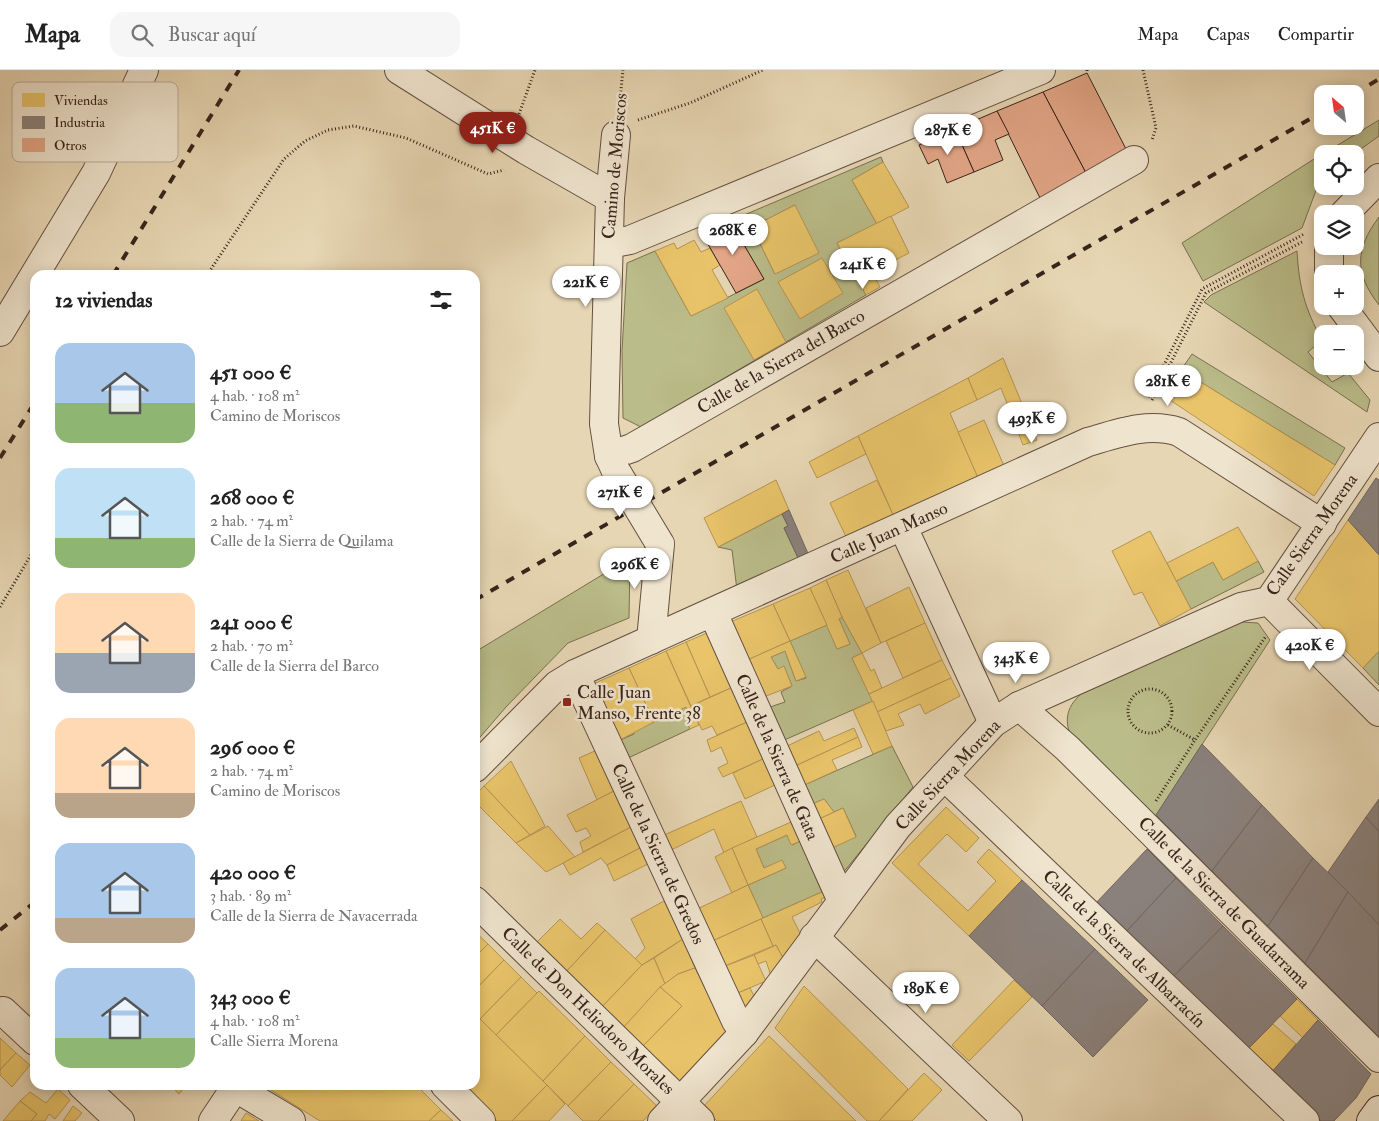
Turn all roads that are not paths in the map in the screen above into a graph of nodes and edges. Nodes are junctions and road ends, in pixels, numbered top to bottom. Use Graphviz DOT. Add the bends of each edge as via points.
graph roads {
  1 [pos="144,70"];
  2 [pos="399,70"];
  3 [pos="1041,70"];
  4 [pos="138,82"];
  5 [pos="616,130"];
  6 [pos="1134,160"];
  7 [pos="102,162"];
  8 [pos="1379,178"];
  9 [pos="610,198"];
  10 [pos="1353,205"];
  11 [pos="609,244"];
  12 [pos="38,270"];
  13 [pos="30,283"];
  14 [pos="1348,315"];
  15 [pos="0,332"];
  16 [pos="1379,357"];
  17 [pos="1379,437"];
  18 [pos="612,463"];
  19 [pos="1322,524"];
  20 [pos="903,527"];
  21 [pos="1270,601"];
  22 [pos="713,613"];
  23 [pos="651,640"];
  24 [pos="575,674"];
  25 [pos="1062,688"];
  26 [pos="1019,706"];
  27 [pos="1379,712"];
  28 [pos="993,723"];
  29 [pos="1068,749"];
  30 [pos="480,763"];
  31 [pos="944,776"];
  32 [pos="842,901"];
  33 [pos="480,906"];
  34 [pos="814,937"];
  35 [pos="4,1012"];
  36 [pos="744,1033"];
  37 [pos="30,1036"];
  38 [pos="1379,1058"];
  39 [pos="87,1090"];
  40 [pos="234,1090"];
  41 [pos="243,1090"];
  42 [pos="450,1090"];
  43 [pos="680,1101"];
  44 [pos="1379,1110"];
  45 [pos="120,1121"];
  46 [pos="213,1121"];
  47 [pos="291,1121"];
  48 [pos="481,1121"];
  49 [pos="662,1121"];
  50 [pos="700,1121"];
  51 [pos="1008,1121"];
  52 [pos="1305,1121"];
  53 [pos="1371,1121"];
  1 -- 4 [label="street"];
  2 -- 9 [label="street"];
  3 -- 11 [label="street" via="648,233"];
  5 -- 9 [label="street, Camino de Moriscos"];
  6 -- 18 [label="street, Calle de la Sierra del Barco" via="632,448"];
  7 -- 12 [label="street"];
  8 -- 10 [label="street"];
  9 -- 11 [label="street, Camino de Moriscos"];
  11 -- 18 [label="street, Camino de Moriscos" via="604,424"];
  13 -- 15 [label="street"];
  14 -- 16 [label="street"];
  17 -- 19 [label="street, Calle Sierra Morena"];
  18 -- 23 [label="street, bridge" via="660,544"];
  19 -- 20 [label="street, Calle Juan Manso" via="1179,432 1155,427 1088,442"];
  19 -- 21 [label="street, Calle Sierra Morena"];
  20 -- 22 [label="street, Calle Juan Manso"];
  20 -- 28 [label="street"];
  21 -- 25 [label="street, Calle Sierra Morena" via="1241,607"];
  21 -- 27 [label="street"];
  22 -- 23 [label="street, Calle Juan Manso"];
  22 -- 32 [label="street, Calle de la Sierra de Gata"];
  23 -- 24 [label="street, Calle Juan Manso"];
  24 -- 30 [label="street, Calle Juan Manso" via="558,686"];
  24 -- 36 [label="street, Calle de la Sierra de Gredos"];
  25 -- 26 [label="street, Calle Sierra Morena"];
  25 -- 29 [label="street, Calle de la Sierra de Guadarrama" via="1059,724"];
  26 -- 28 [label="street, Calle Sierra Morena"];
  26 -- 29 [label="street, Calle de la Sierra de Guadarrama"];
  28 -- 31 [label="street, Calle Sierra Morena"];
  29 -- 38 [label="street, Calle de la Sierra de Guadarrama"];
  31 -- 32 [label="street, Calle Sierra Morena" via="898,826"];
  31 -- 52 [label="street, Calle de la Sierra de Albarracín"];
  32 -- 34 [label="street, Calle Sierra Morena"];
  33 -- 43 [label="street, Calle de Don Heliodoro Morales"];
  34 -- 36 [label="street, Calle Sierra Morena"];
  34 -- 51 [label="street"];
  35 -- 37 [label="street"];
  36 -- 43 [label="street, Calle Sierra Morena"];
  39 -- 45 [label="street"];
  40 -- 46 [label="street"];
  41 -- 47 [label="street"];
  42 -- 48 [label="street"];
  43 -- 49 [label="street, Calle Sierra Morena"];
  43 -- 50 [label="street, Calle de Don Heliodoro Morales"];
  44 -- 53 [label="street"];
}
